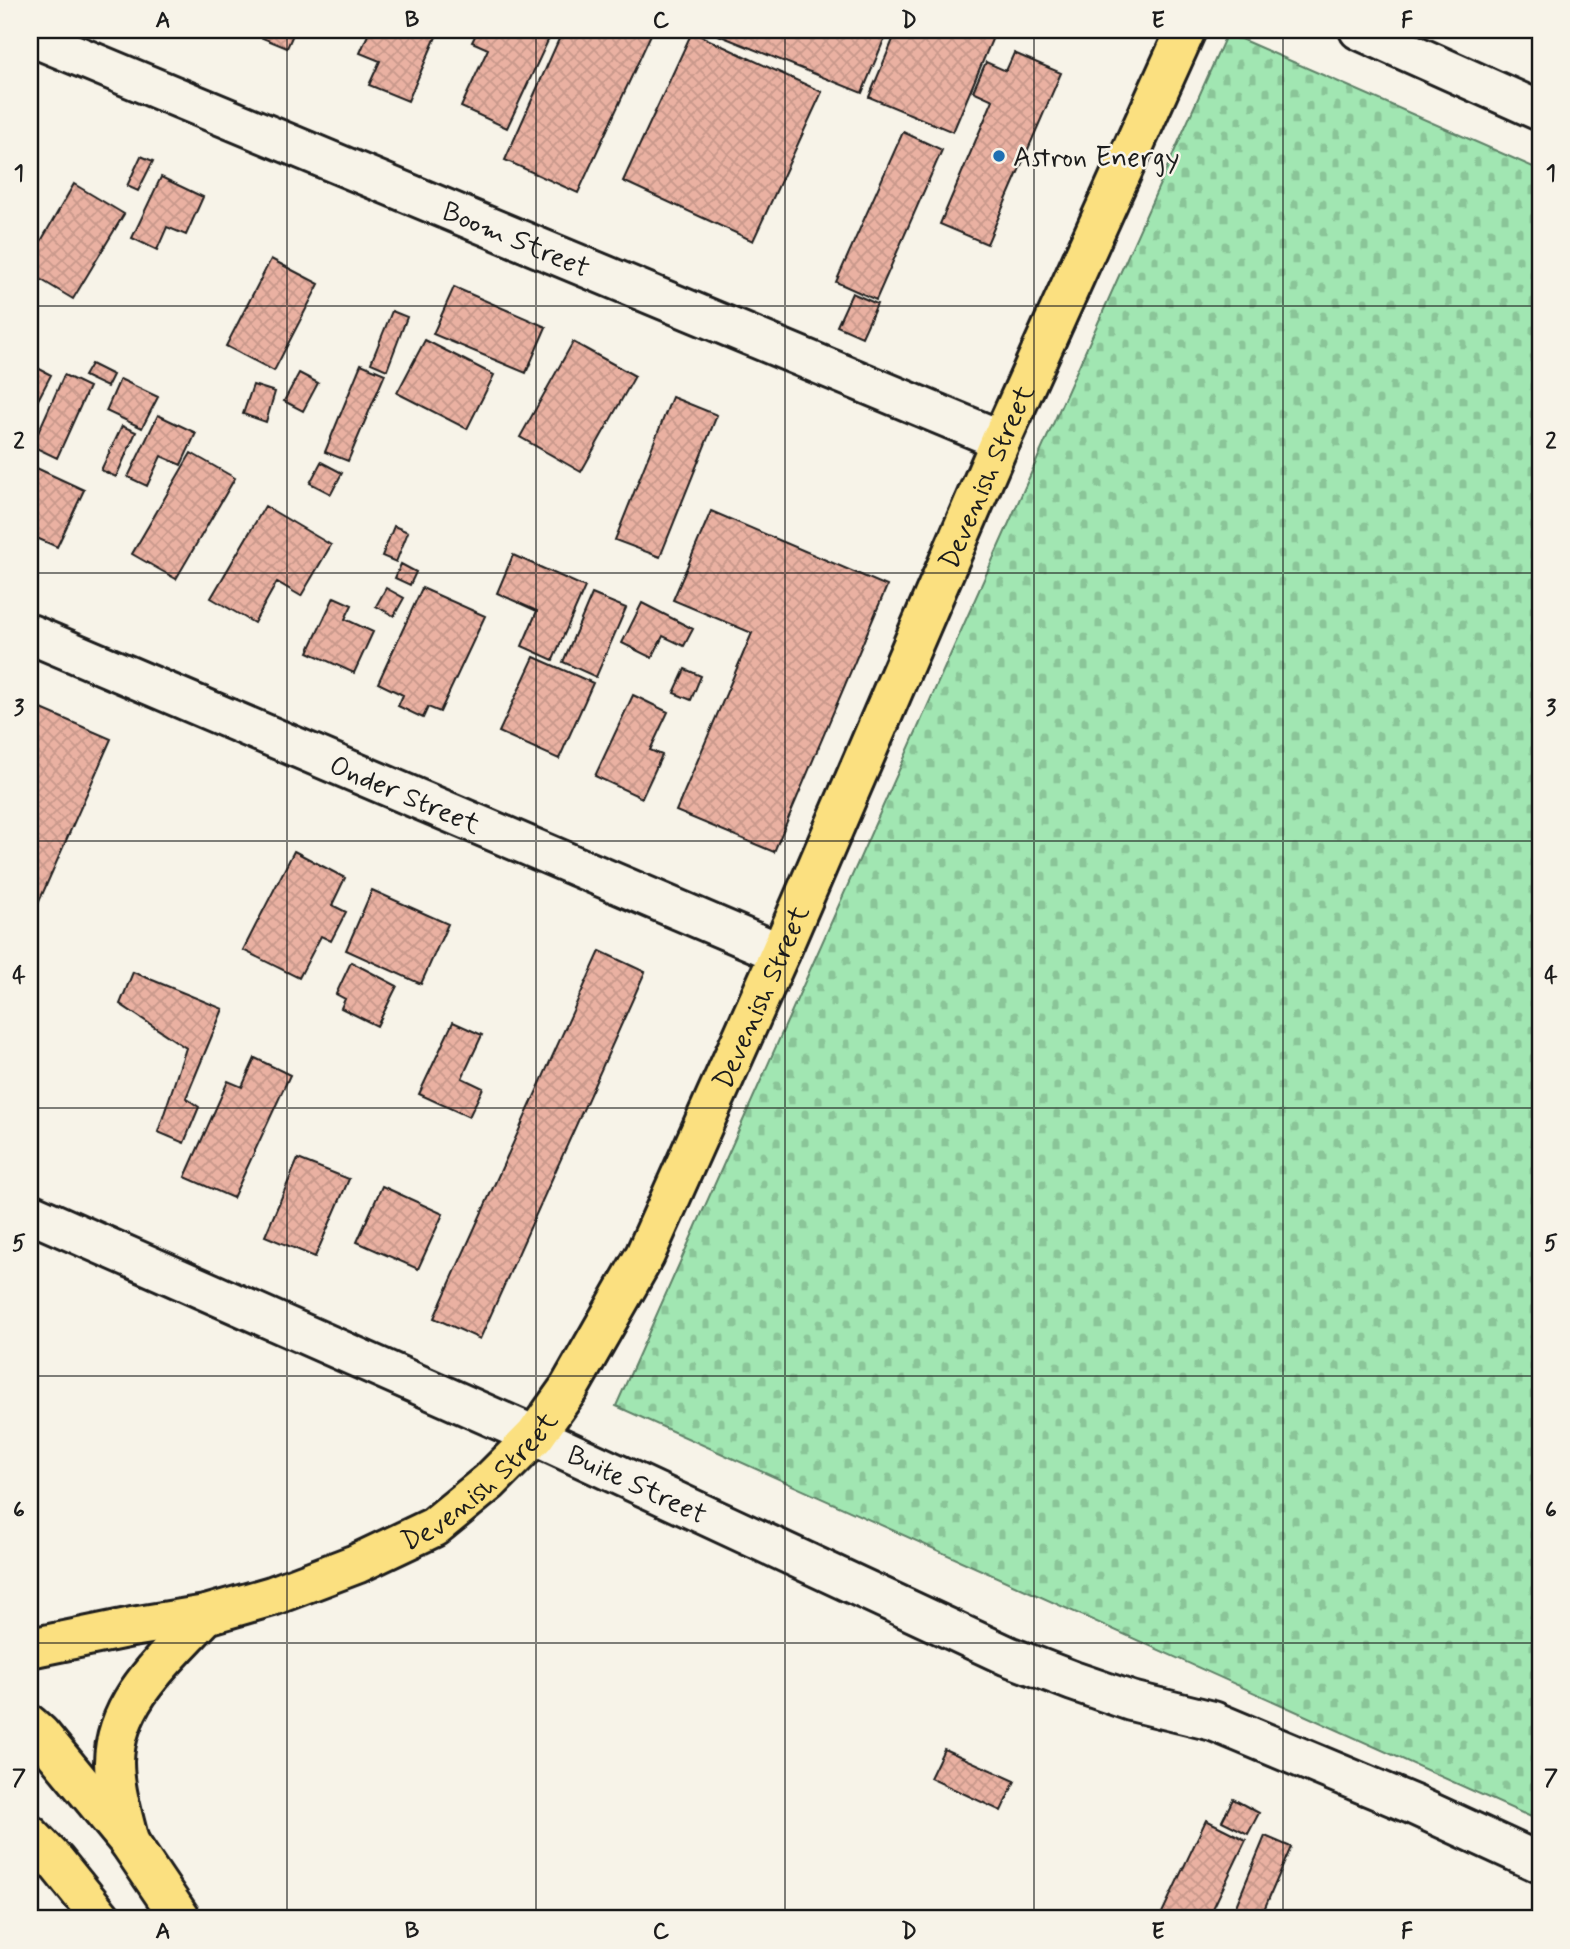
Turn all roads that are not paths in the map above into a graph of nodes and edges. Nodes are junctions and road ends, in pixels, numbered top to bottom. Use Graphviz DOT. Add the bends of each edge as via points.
graph roads {
  1 [pos="1186,30"];
  2 [pos="1359,30"];
  3 [pos="30,36"];
  4 [pos="1540,111"];
  5 [pos="1001,440"];
  6 [pos="30,634"];
  7 [pos="780,953"];
  8 [pos="30,1213"];
  9 [pos="534,1436"];
  10 [pos="206,1615"];
  11 [pos="30,1648"];
  12 [pos="30,1725"];
  13 [pos="30,1835"];
  14 [pos="129,1842"];
  15 [pos="1540,1863"];
  16 [pos="176,1913"];
  17 [pos="102,1919"];
  1 -- 5 [label="main road, Devenish Street"];
  2 -- 4 [label="street"];
  3 -- 5 [label="street, Boom Street"];
  5 -- 7 [label="main road, Devenish Street"];
  6 -- 7 [label="street, Onder Street"];
  7 -- 9 [label="main road, Devenish Street" via="645,1255 569,1388"];
  8 -- 9 [label="street, Buite Street"];
  9 -- 10 [label="main road, Devenish Street" via="489,1482 434,1527 356,1564"];
  9 -- 15 [label="street, Buite Street" via="1008,1656 1131,1701 1213,1721"];
  10 -- 11 [label="main road, Devenish Street"];
  10 -- 14 [label="main road" via="140,1688 121,1720 114,1765"];
  12 -- 14 [label="main road"];
  13 -- 17 [label="main road"];
  14 -- 16 [label="main road"];
}
